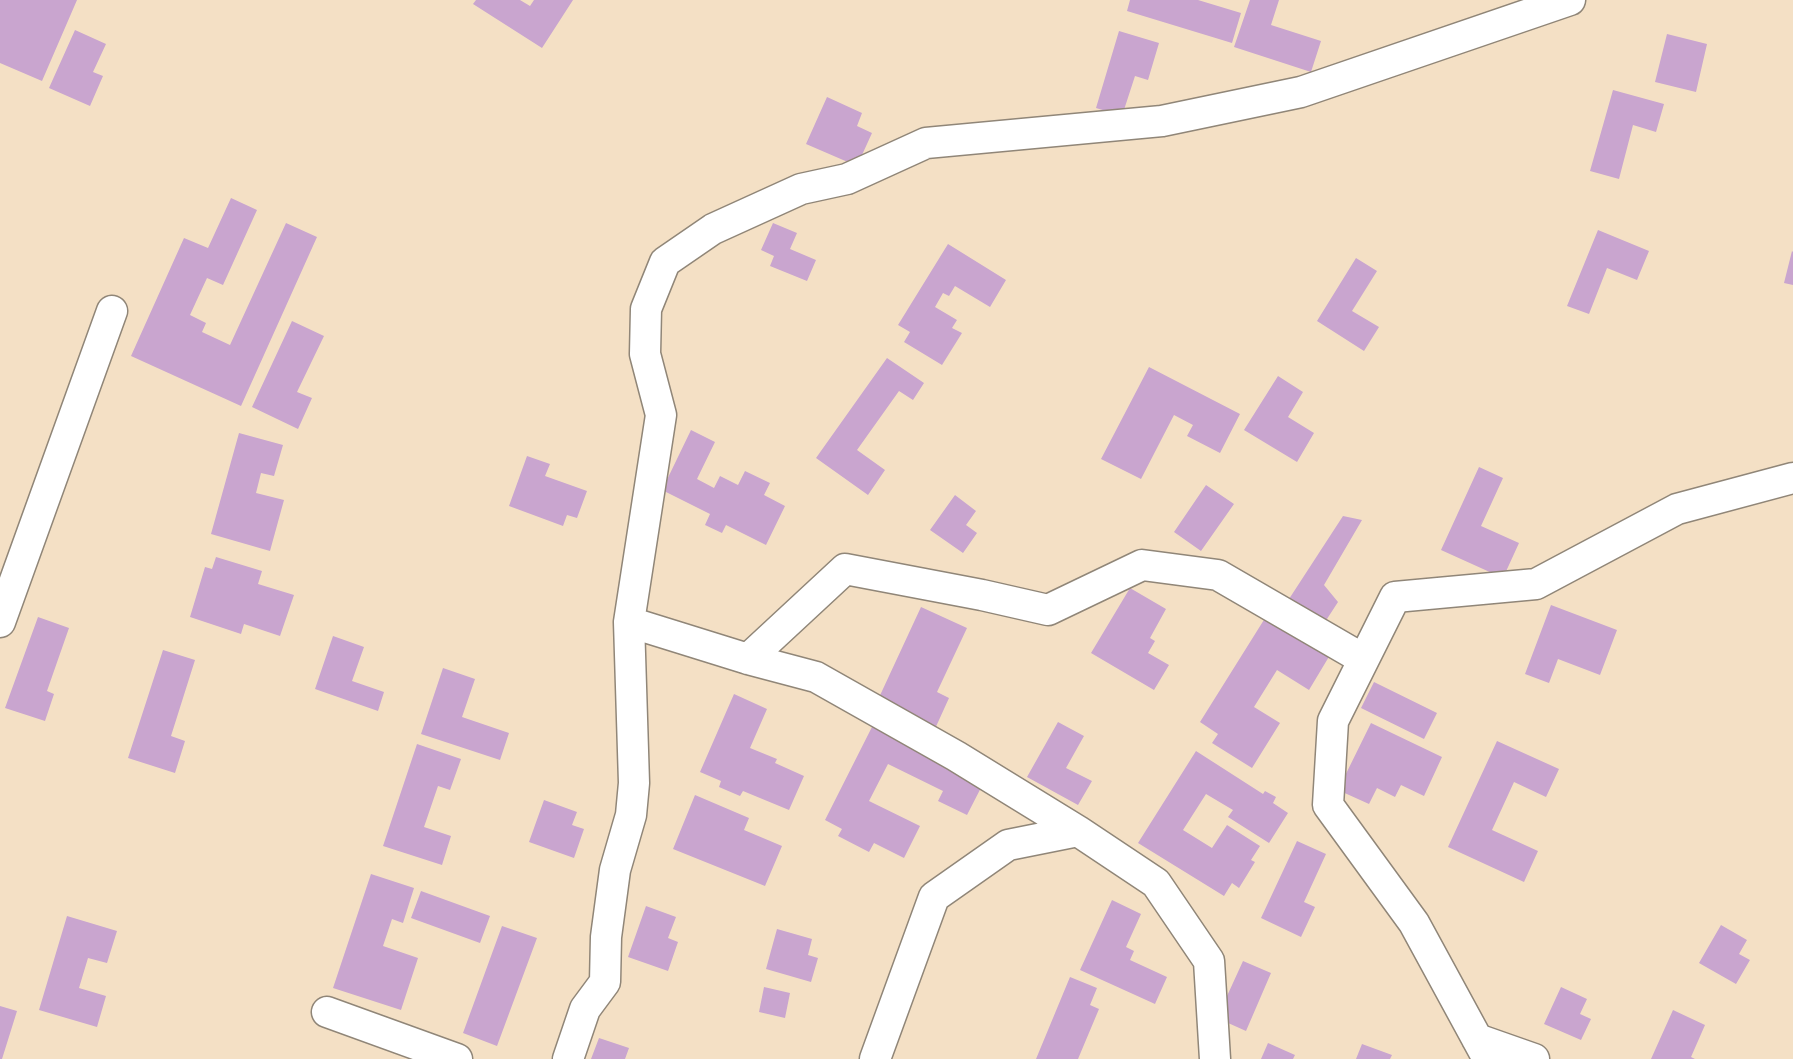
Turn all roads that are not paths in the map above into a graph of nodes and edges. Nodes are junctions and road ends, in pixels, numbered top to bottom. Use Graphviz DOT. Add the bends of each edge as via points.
graph roads {
  1 [pos="1570,0"];
  2 [pos="112,311"];
  3 [pos="1793,478"];
  4 [pos="0,622"];
  5 [pos="629,622"];
  6 [pos="748,659"];
  7 [pos="1363,659"];
  8 [pos="1078,831"];
  9 [pos="327,1012"];
  10 [pos="1483,1049"];
  11 [pos="457,1059"];
  12 [pos="568,1059"];
  13 [pos="875,1059"];
  14 [pos="1214,1059"];
  15 [pos="1534,1059"];
  1 -- 5 [label="street" via="1301,92 1162,121 926,143 846,179 801,189 713,229 665,262 646,309 645,354 661,415"];
  2 -- 4 [label="street"];
  3 -- 7 [label="street" via="1677,509 1536,584 1395,597"];
  5 -- 6 [label="street"];
  5 -- 12 [label="street" via="631,815 615,870 605,982 585,1009"];
  6 -- 7 [label="street" via="845,569 1048,610 1142,565 1218,575"];
  6 -- 8 [label="street" via="816,677"];
  7 -- 10 [label="street" via="1333,721 1328,805 1414,923"];
  8 -- 13 [label="street" via="1009,845 934,897"];
  8 -- 14 [label="street" via="1156,883 1209,961"];
  9 -- 11 [label="street"];
  10 -- 15 [label="street"];
}
